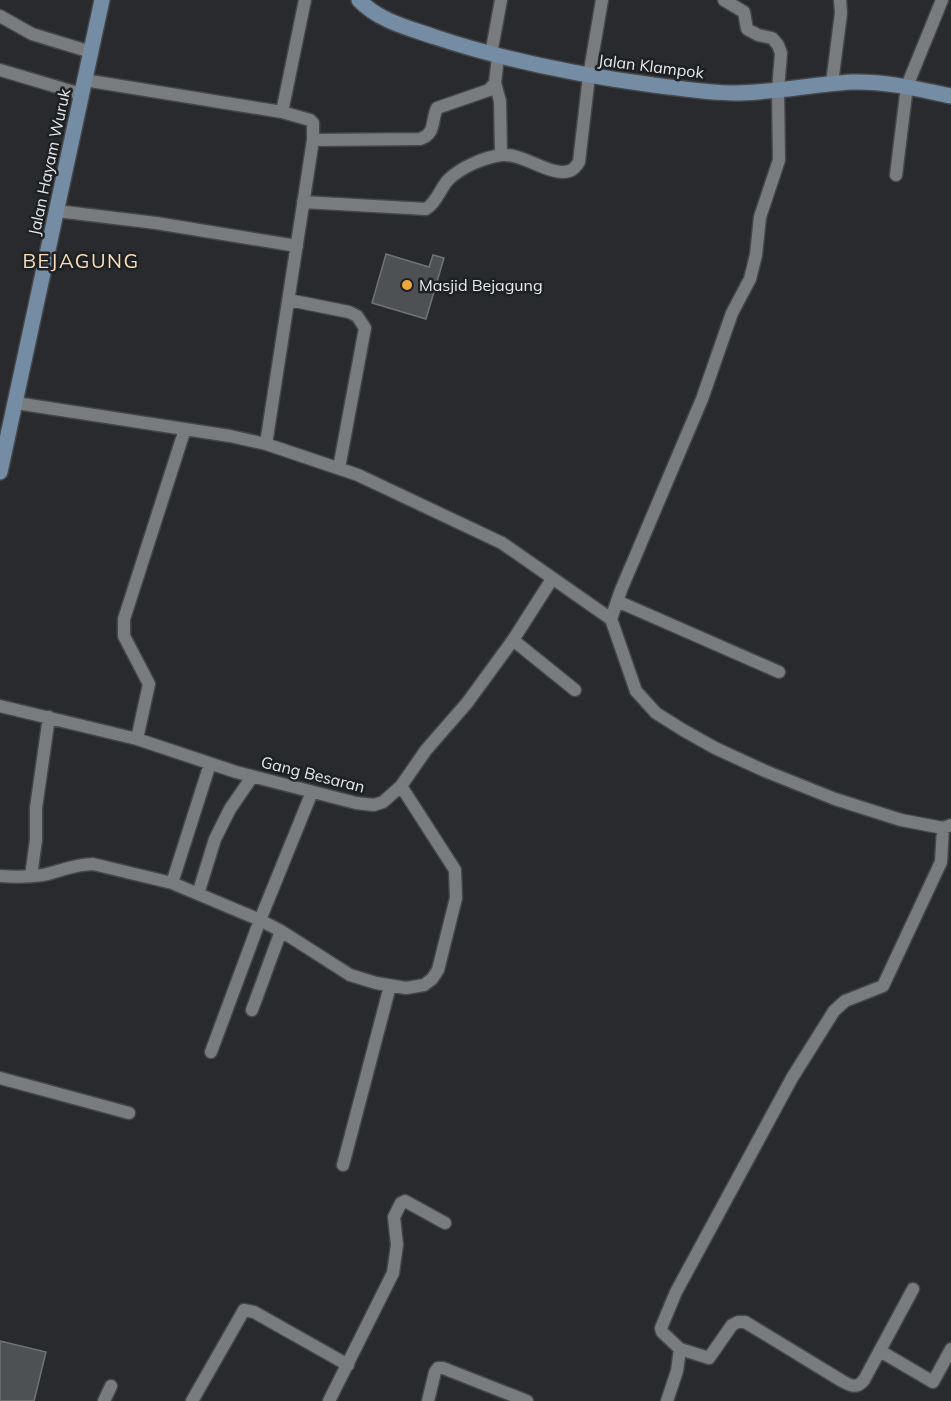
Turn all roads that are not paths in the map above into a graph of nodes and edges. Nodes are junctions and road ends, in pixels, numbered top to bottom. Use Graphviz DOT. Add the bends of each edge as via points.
graph roads {
  1 [pos="102,0"];
  2 [pos="305,0"];
  3 [pos="359,0"];
  4 [pos="501,0"];
  5 [pos="602,0"];
  6 [pos="724,0"];
  7 [pos="840,0"];
  8 [pos="942,0"];
  9 [pos="0,16"];
  10 [pos="90,52"];
  11 [pos="494,56"];
  12 [pos="0,70"];
  13 [pos="589,76"];
  14 [pos="495,83"];
  15 [pos="832,83"];
  16 [pos="907,86"];
  17 [pos="83,87"];
  18 [pos="778,90"];
  19 [pos="951,96"];
  20 [pos="282,112"];
  21 [pos="313,140"];
  22 [pos="501,155"];
  23 [pos="896,175"];
  24 [pos="303,202"];
  25 [pos="57,211"];
  26 [pos="297,246"];
  27 [pos="289,300"];
  28 [pos="16,403"];
  29 [pos="185,429"];
  30 [pos="266,444"];
  31 [pos="339,468"];
  32 [pos="0,472"];
  33 [pos="552,579"];
  34 [pos="617,601"];
  35 [pos="611,619"];
  36 [pos="513,640"];
  37 [pos="779,672"];
  38 [pos="575,690"];
  39 [pos="0,706"];
  40 [pos="49,717"];
  41 [pos="137,739"];
  42 [pos="210,764"];
  43 [pos="252,777"];
  44 [pos="401,786"];
  45 [pos="312,792"];
  46 [pos="947,827"];
  47 [pos="0,876"];
  48 [pos="31,876"];
  49 [pos="172,883"];
  50 [pos="198,894"];
  51 [pos="260,920"];
  52 [pos="282,931"];
  53 [pos="390,986"];
  54 [pos="252,1010"];
  55 [pos="211,1052"];
  56 [pos="0,1078"];
  57 [pos="129,1113"];
  58 [pos="343,1165"];
  59 [pos="445,1224"];
  60 [pos="913,1288"];
  61 [pos="680,1349"];
  62 [pos="951,1349"];
  63 [pos="880,1352"];
  64 [pos="348,1365"];
  65 [pos="111,1386"];
  66 [pos="104,1401"];
  67 [pos="192,1401"];
  68 [pos="329,1401"];
  69 [pos="428,1401"];
  70 [pos="527,1401"];
  71 [pos="668,1401"];
  1 -- 10 [label="street, Jalan Hayam Wuruk"];
  2 -- 20 [label="street"];
  3 -- 11 [label="street, Jalan Klampok" via="380,17"];
  4 -- 11 [label="street"];
  5 -- 13 [label="street"];
  6 -- 18 [label="street" via="744,12 751,33 772,38 778,45"];
  7 -- 15 [label="street"];
  8 -- 16 [label="street"];
  9 -- 10 [label="street" via="32,34"];
  10 -- 17 [label="street, Jalan Hayam Wuruk"];
  11 -- 13 [label="street, Jalan Klampok"];
  11 -- 14 [label="street"];
  12 -- 17 [label="street"];
  13 -- 18 [label="street, Jalan Klampok" via="716,92"];
  13 -- 22 [label="street" via="579,162 573,169 559,171"];
  14 -- 21 [label="street" via="489,90 437,108 427,137"];
  14 -- 22 [label="street" via="500,101"];
  15 -- 16 [label="street, Jalan Klampok"];
  15 -- 18 [label="street, Jalan Klampok"];
  16 -- 19 [label="street, Jalan Klampok"];
  16 -- 23 [label="street"];
  17 -- 20 [label="street"];
  17 -- 25 [label="street, Jalan Hayam Wuruk"];
  18 -- 34 [label="street" via="779,160 760,217 750,279 732,313 702,399"];
  20 -- 21 [label="street" via="310,120"];
  21 -- 24 [label="street"];
  22 -- 24 [label="street" via="459,172 426,209"];
  24 -- 26 [label="street"];
  25 -- 26 [label="street"];
  25 -- 28 [label="street, Jalan Hayam Wuruk"];
  26 -- 27 [label="street"];
  27 -- 30 [label="street"];
  27 -- 31 [label="street" via="349,312 365,328"];
  28 -- 29 [label="street"];
  28 -- 32 [label="street, Jalan Hayam Wuruk"];
  29 -- 30 [label="street"];
  29 -- 41 [label="street" via="124,619 124,636 149,684"];
  30 -- 31 [label="street"];
  31 -- 33 [label="street" via="502,543"];
  33 -- 35 [label="street"];
  33 -- 36 [label="street, Gang Besaran"];
  34 -- 35 [label="street"];
  34 -- 37 [label="street"];
  35 -- 46 [label="street" via="636,691 657,713 683,730 812,790 901,820"];
  36 -- 38 [label="street"];
  36 -- 44 [label="street, Gang Besaran"];
  39 -- 40 [label="street, Gang Besaran"];
  40 -- 41 [label="street, Gang Besaran"];
  40 -- 48 [label="street"];
  41 -- 42 [label="street, Gang Besaran"];
  42 -- 43 [label="street, Gang Besaran"];
  42 -- 49 [label="street"];
  43 -- 45 [label="street, Gang Besaran"];
  43 -- 50 [label="street" via="215,839"];
  44 -- 45 [label="street, Gang Besaran" via="374,806"];
  44 -- 53 [label="street" via="455,870 456,898 438,970 432,979 415,988"];
  45 -- 51 [label="street"];
  46 -- 61 [label="street" via="941,862 883,986 845,1001 834,1011 792,1078 676,1292 661,1329"];
  47 -- 48 [label="street"];
  48 -- 49 [label="street" via="93,864"];
  49 -- 50 [label="street"];
  50 -- 51 [label="street"];
  51 -- 52 [label="street"];
  51 -- 55 [label="street"];
  52 -- 53 [label="street" via="350,975"];
  52 -- 54 [label="street"];
  53 -- 58 [label="street"];
  56 -- 57 [label="street"];
  59 -- 64 [label="street" via="405,1201 401,1203 394,1219 398,1245 393,1273"];
  60 -- 63 [label="street"];
  61 -- 63 [label="street" via="709,1358 732,1325 745,1322 853,1386 864,1380"];
  61 -- 71 [label="street"];
  62 -- 63 [label="street" via="933,1382"];
  64 -- 67 [label="street" via="244,1310"];
  64 -- 68 [label="street"];
  65 -- 66 [label="street"];
  69 -- 70 [label="street" via="438,1368"];
}
